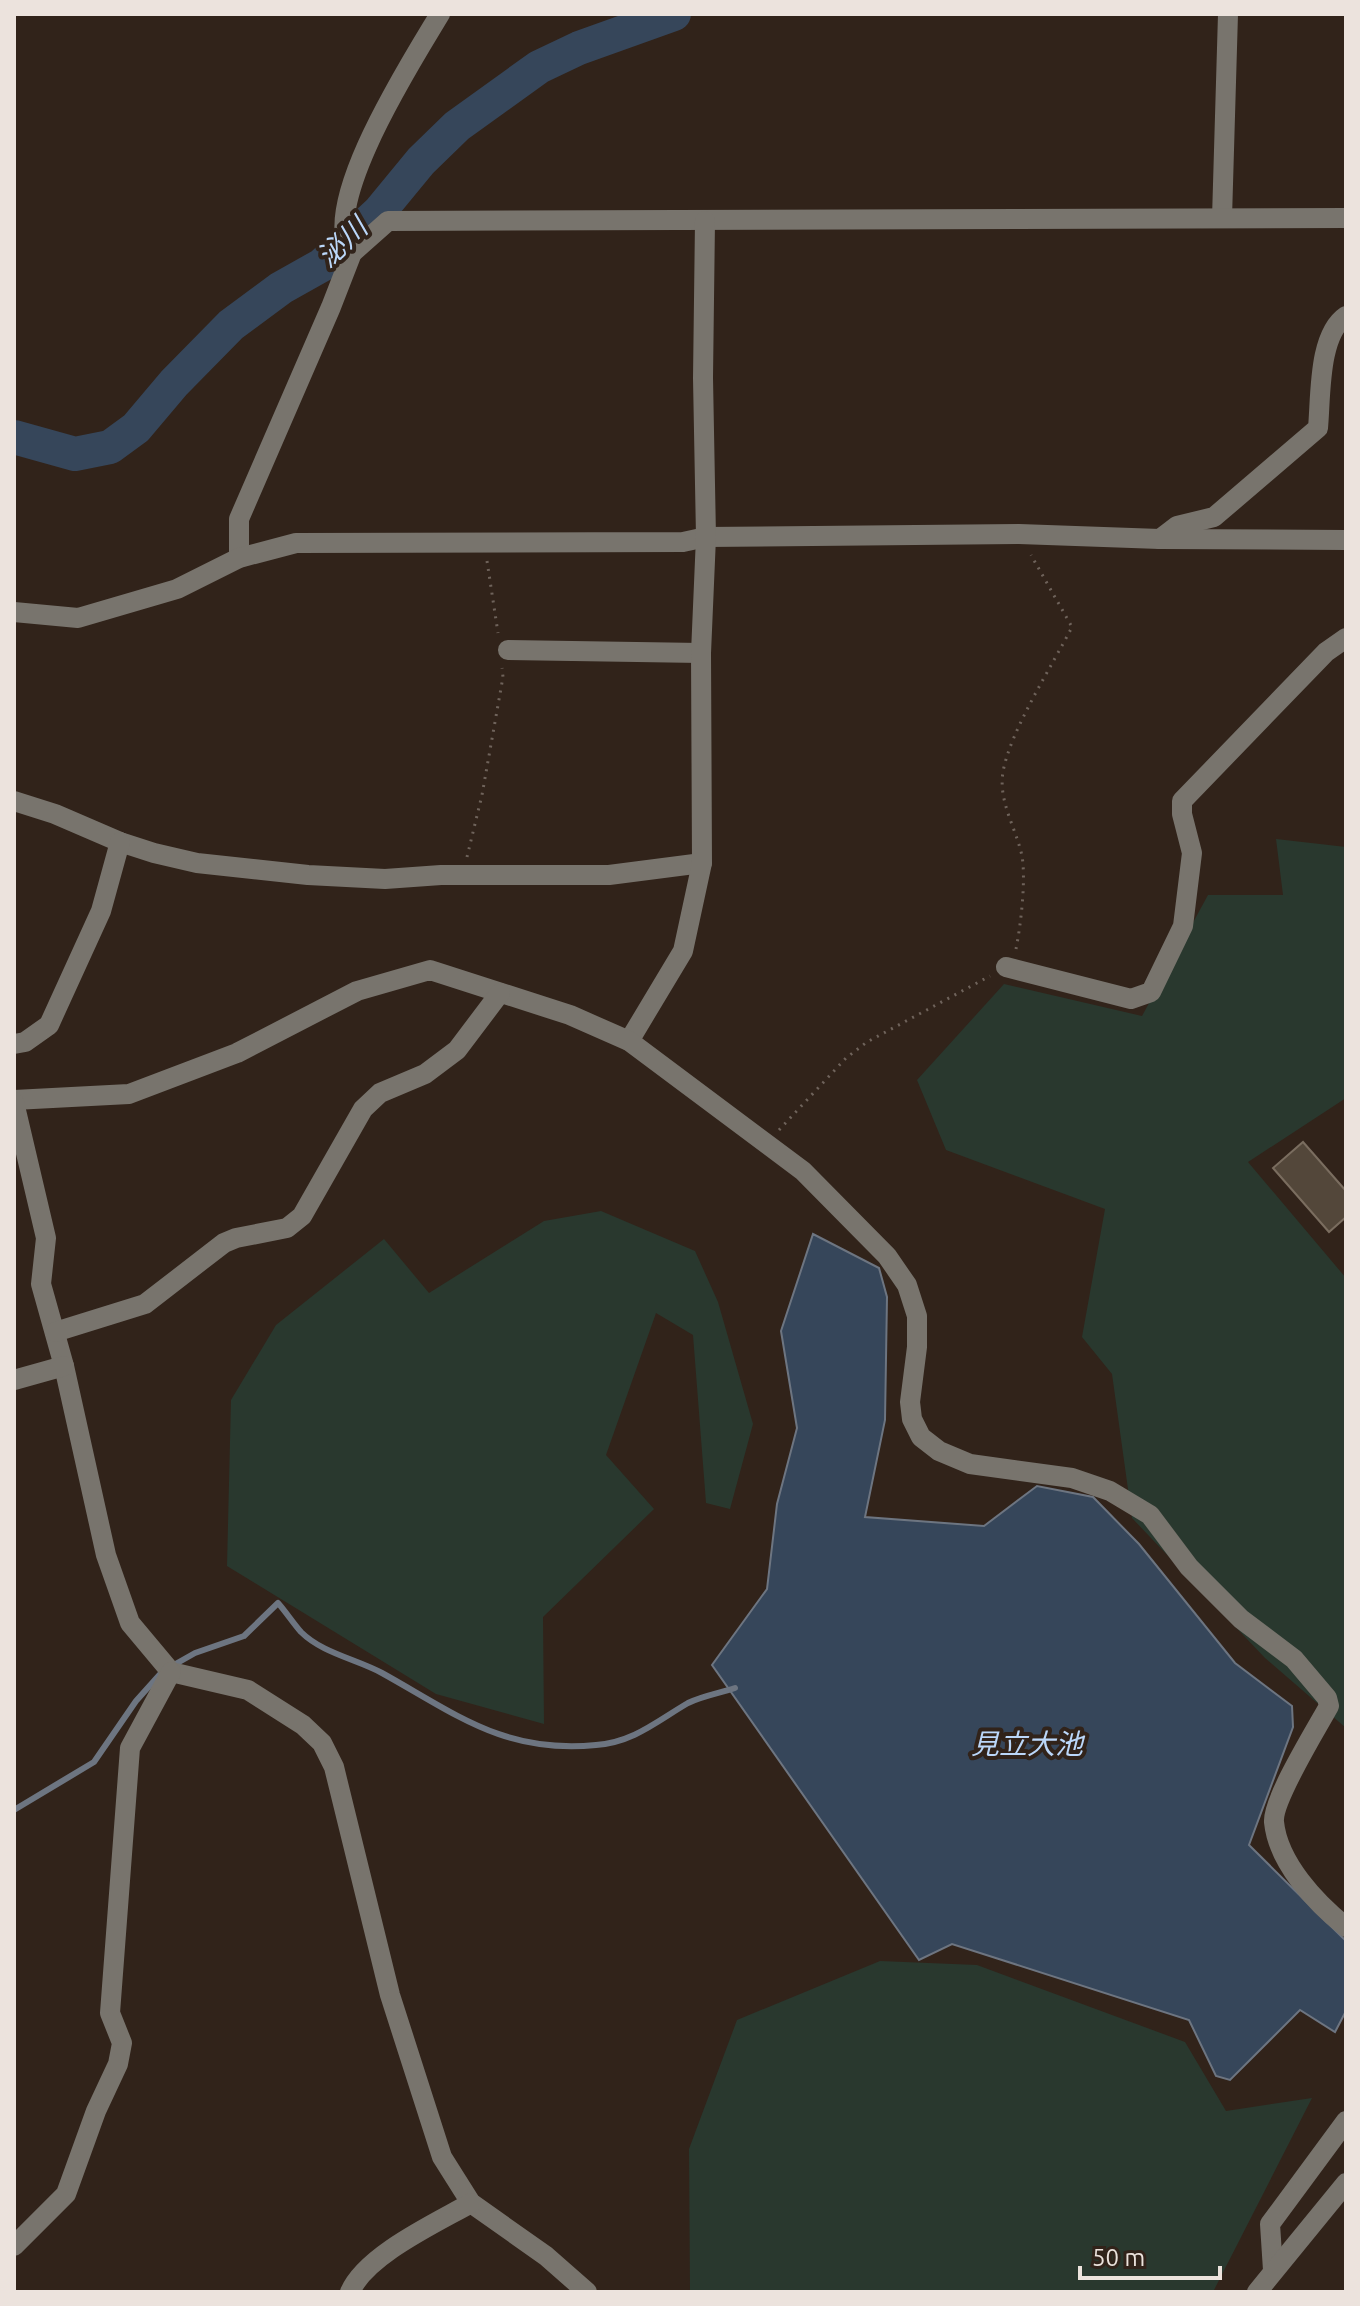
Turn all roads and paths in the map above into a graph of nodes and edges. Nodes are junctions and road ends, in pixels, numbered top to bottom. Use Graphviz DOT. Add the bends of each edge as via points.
graph roads {
  1 [pos="440,14"];
  2 [pos="1228,14"];
  3 [pos="1222,218"];
  4 [pos="1346,218"];
  5 [pos="705,221"];
  6 [pos="350,250"];
  7 [pos="1346,316"];
  8 [pos="1019,534"];
  9 [pos="706,537"];
  10 [pos="1160,539"];
  11 [pos="1346,540"];
  12 [pos="484,542"];
  13 [pos="239,558"];
  14 [pos="14,612"];
  15 [pos="1346,638"];
  16 [pos="503,650"];
  17 [pos="701,653"];
  18 [pos="14,801"];
  19 [pos="120,842"];
  20 [pos="702,863"];
  21 [pos="441,875"];
  22 [pos="1006,967"];
  23 [pos="500,993"];
  24 [pos="629,1041"];
  25 [pos="14,1044"];
  26 [pos="14,1101"];
  27 [pos="767,1143"];
  28 [pos="55,1332"];
  29 [pos="64,1366"];
  30 [pos="14,1380"];
  31 [pos="171,1672"];
  32 [pos="1346,1927"];
  33 [pos="1346,2121"];
  34 [pos="1346,2183"];
  35 [pos="471,2203"];
  36 [pos="14,2246"];
  37 [pos="1273,2270"];
  38 [pos="350,2292"];
  39 [pos="587,2292"];
  40 [pos="1257,2292"];
  1 -- 6 [label="street" via="358,166 345,216"];
  2 -- 3 [label="street"];
  3 -- 4 [label="street"];
  3 -- 5 [label="street"];
  5 -- 6 [label="street" via="388,221"];
  5 -- 9 [label="street"];
  6 -- 13 [label="street" via="239,519"];
  7 -- 10 [label="street" via="1326,347 1318,428 1214,517 1177,526"];
  8 -- 9 [label="street"];
  8 -- 10 [label="street"];
  8 -- 22 [label="path" via="1072,627 1012,743 1003,774 1005,805 1022,858 1021,924"];
  9 -- 12 [label="street" via="683,542"];
  9 -- 17 [label="street"];
  10 -- 11 [label="street"];
  12 -- 13 [label="street" via="296,543"];
  12 -- 16 [label="path"];
  13 -- 14 [label="street" via="177,589 78,618"];
  15 -- 22 [label="street" via="1326,652 1182,801 1192,853 1183,926 1151,992 1131,999"];
  16 -- 17 [label="street"];
  16 -- 21 [label="path" via="503,677 468,856"];
  17 -- 20 [label="street"];
  18 -- 19 [label="street"];
  19 -- 21 [label="street" via="197,863 308,875"];
  19 -- 25 [label="street" via="101,911 49,1025"];
  20 -- 21 [label="street" via="609,875"];
  20 -- 24 [label="street" via="683,951"];
  22 -- 27 [label="path" via="867,1042"];
  23 -- 24 [label="street"];
  23 -- 26 [label="street" via="430,970 357,991 237,1053 129,1094"];
  23 -- 28 [label="street" via="457,1050 425,1074 380,1093 363,1109 302,1216 287,1228 224,1243 145,1304"];
  24 -- 27 [label="street"];
  26 -- 28 [label="street" via="46,1238 41,1284"];
  27 -- 32 [label="street" via="842,1209 907,1285 917,1316 910,1402 921,1437 970,1464 1072,1478 1110,1491 1150,1515 1189,1567 1241,1619 1294,1659 1327,1698 1329,1706 1289,1776 1273,1820 1292,1868"];
  28 -- 29 [label="street"];
  29 -- 30 [label="street"];
  29 -- 31 [label="street" via="106,1555 130,1623"];
  31 -- 35 [label="street" via="248,1690 322,1743 334,1767 390,1995 442,2157"];
  31 -- 36 [label="street" via="130,1748 110,2013 122,2043 118,2064 66,2194"];
  33 -- 37 [label="street" via="1270,2224"];
  34 -- 37 [label="street"];
  35 -- 38 [label="street" via="402,2241 361,2272"];
  35 -- 39 [label="street"];
  37 -- 40 [label="street"];
}
